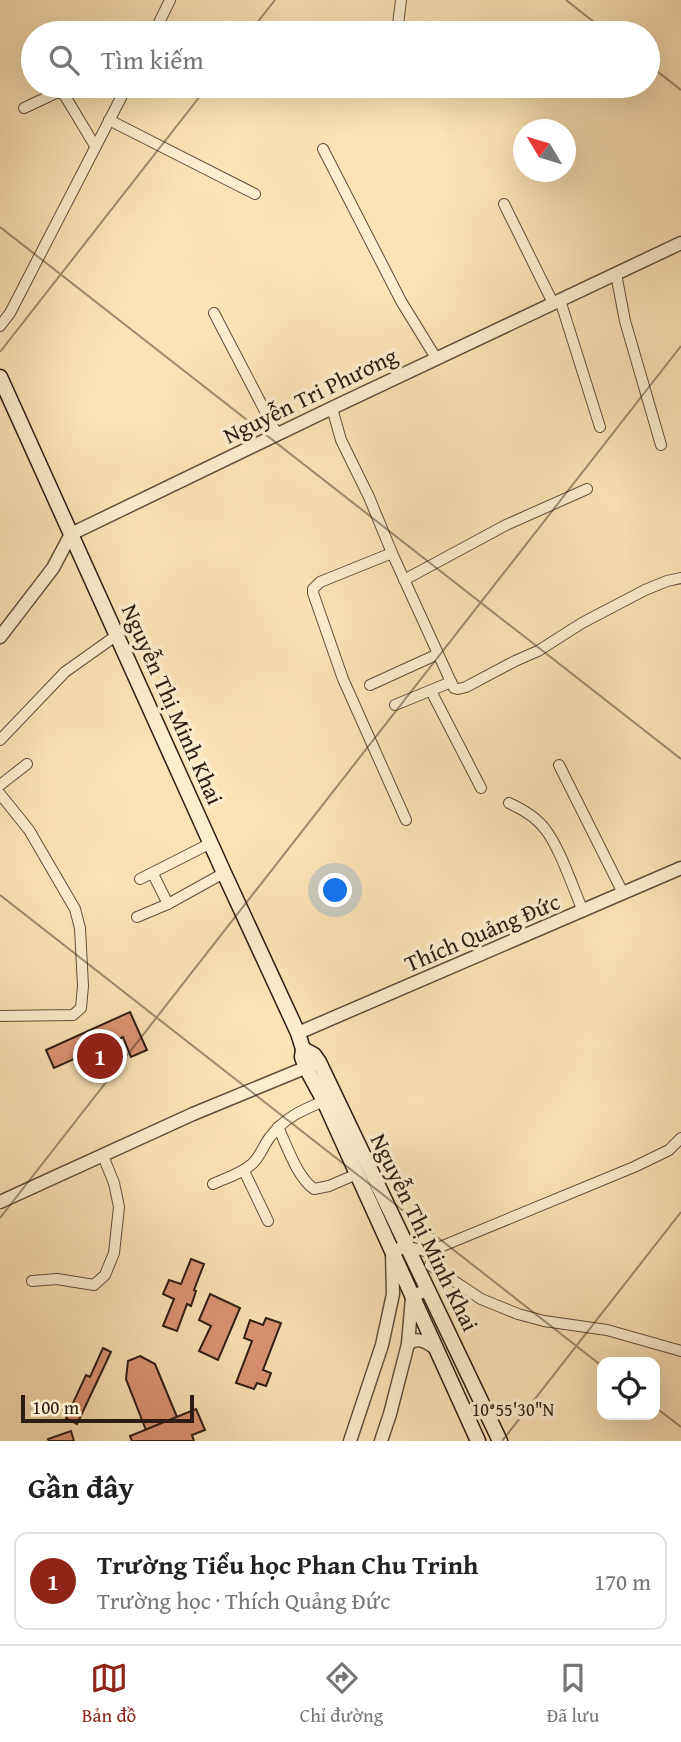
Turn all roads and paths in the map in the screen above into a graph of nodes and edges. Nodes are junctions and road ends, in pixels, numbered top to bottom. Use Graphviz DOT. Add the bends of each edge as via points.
graph roads {
  1 [pos="401,0"];
  2 [pos="167,1"];
  3 [pos="159,21"];
  4 [pos="398,21"];
  5 [pos="45,98"];
  6 [pos="66,98"];
  7 [pos="121,98"];
  8 [pos="24,108"];
  9 [pos="109,120"];
  10 [pos="95,146"];
  11 [pos="323,149"];
  12 [pos="255,194"];
  13 [pos="505,204"];
  14 [pos="681,243"];
  15 [pos="616,274"];
  16 [pos="557,302"];
  17 [pos="214,313"];
  18 [pos="0,326"];
  19 [pos="436,358"];
  20 [pos="1,383"];
  21 [pos="332,408"];
  22 [pos="600,426"];
  23 [pos="277,434"];
  24 [pos="660,445"];
  25 [pos="587,489"];
  26 [pos="71,534"];
  27 [pos="392,553"];
  28 [pos="681,578"];
  29 [pos="404,580"];
  30 [pos="117,635"];
  31 [pos="0,637"];
  32 [pos="438,654"];
  33 [pos="451,682"];
  34 [pos="370,685"];
  35 [pos="430,691"];
  36 [pos="395,705"];
  37 [pos="0,740"];
  38 [pos="27,764"];
  39 [pos="559,765"];
  40 [pos="0,785"];
  41 [pos="481,788"];
  42 [pos="2,801"];
  43 [pos="509,803"];
  44 [pos="406,820"];
  45 [pos="211,843"];
  46 [pos="681,868"];
  47 [pos="224,873"];
  48 [pos="153,874"];
  49 [pos="140,879"];
  50 [pos="623,893"];
  51 [pos="168,904"];
  52 [pos="583,911"];
  53 [pos="137,917"];
  54 [pos="0,1016"];
  55 [pos="298,1032"];
  56 [pos="312,1065"];
  57 [pos="324,1101"];
  58 [pos="278,1127"];
  59 [pos="681,1138"];
  60 [pos="103,1156"];
  61 [pos="244,1171"];
  62 [pos="357,1174"];
  63 [pos="213,1184"];
  64 [pos="0,1202"];
  65 [pos="268,1221"];
  66 [pos="399,1249"];
  67 [pos="428,1252"];
  68 [pos="430,1265"];
  69 [pos="32,1281"];
  70 [pos="428,1289"];
  71 [pos="412,1297"];
  72 [pos="408,1344"];
  73 [pos="437,1350"];
  74 [pos="681,1351"];
  75 [pos="350,1441"];
  76 [pos="382,1441"];
  77 [pos="478,1441"];
  78 [pos="500,1441"];
  1 -- 4 [label="street"];
  2 -- 3 [label="street"];
  5 -- 8 [label="street"];
  6 -- 10 [label="street"];
  7 -- 9 [label="street"];
  9 -- 10 [label="street"];
  9 -- 12 [label="street"];
  10 -- 18 [label="street"];
  11 -- 19 [label="street" via="401,302"];
  13 -- 16 [label="street"];
  14 -- 15 [label="street, Nguyễn Tri Phương"];
  15 -- 16 [label="street, Nguyễn Tri Phương"];
  15 -- 24 [label="street"];
  16 -- 19 [label="street, Nguyễn Tri Phương"];
  16 -- 22 [label="street"];
  17 -- 23 [label="street"];
  19 -- 21 [label="street, Nguyễn Tri Phương"];
  20 -- 26 [label="main road, Nguyễn Thị Minh Khai"];
  21 -- 23 [label="street, Nguyễn Tri Phương"];
  21 -- 27 [label="street" via="341,440"];
  23 -- 26 [label="street, Nguyễn Tri Phương"];
  25 -- 29 [label="street" via="506,525"];
  26 -- 30 [label="main road, Nguyễn Thị Minh Khai"];
  26 -- 31 [label="street" via="53,568"];
  27 -- 29 [label="street"];
  27 -- 44 [label="street" via="320,582 313,593 343,678"];
  28 -- 33 [label="street" via="645,590 466,687 454,688"];
  29 -- 32 [label="street"];
  30 -- 37 [label="street" via="65,671"];
  30 -- 45 [label="main road, Nguyễn Thị Minh Khai"];
  32 -- 33 [label="street"];
  32 -- 34 [label="street"];
  33 -- 35 [label="street"];
  35 -- 36 [label="street"];
  35 -- 41 [label="street"];
  38 -- 40 [label="street"];
  39 -- 50 [label="street"];
  42 -- 54 [label="street" via="29,830 75,909 83,986 81,1009 73,1015"];
  43 -- 52 [label="street" via="544,828 554,842"];
  45 -- 47 [label="main road, Nguyễn Thị Minh Khai"];
  45 -- 48 [label="street"];
  46 -- 50 [label="street, Thích Quảng Đức"];
  47 -- 51 [label="street"];
  47 -- 55 [label="main road, Nguyễn Thị Minh Khai"];
  48 -- 49 [label="street"];
  48 -- 51 [label="street"];
  50 -- 52 [label="street, Thích Quảng Đức"];
  51 -- 53 [label="street"];
  52 -- 55 [label="street, Thích Quảng Đức"];
  55 -- 56 [label="main road, Nguyễn Thị Minh Khai" via="302,1058"];
  56 -- 57 [label="main road, Nguyễn Thị Minh Khai"];
  56 -- 60 [label="street"];
  56 -- 66 [label="main road, Nguyễn Thị Minh Khai"];
  57 -- 58 [label="street" via="297,1112"];
  57 -- 62 [label="main road, Nguyễn Thị Minh Khai"];
  58 -- 61 [label="street"];
  58 -- 62 [label="street" via="306,1184 314,1189"];
  59 -- 67 [label="street" via="670,1150 634,1167"];
  60 -- 64 [label="street"];
  60 -- 69 [label="street" via="118,1207 114,1253 106,1275 94,1285 57,1279"];
  61 -- 63 [label="street"];
  61 -- 65 [label="street"];
  62 -- 66 [label="main road, Nguyễn Thị Minh Khai"];
  66 -- 67 [label="street"];
  66 -- 70 [label="main road, Nguyễn Thị Minh Khai"];
  66 -- 71 [label="main road, Nguyễn Thị Minh Khai"];
  66 -- 75 [label="street" via="382,1345"];
  67 -- 68 [label="street"];
  68 -- 70 [label="street"];
  68 -- 74 [label="street" via="481,1299 518,1314"];
  70 -- 71 [label="street"];
  70 -- 78 [label="main road, Nguyễn Thị Minh Khai"];
  71 -- 72 [label="street"];
  71 -- 73 [label="main road, Nguyễn Thị Minh Khai"];
  72 -- 73 [label="street" via="420,1340"];
  72 -- 76 [label="street"];
  73 -- 77 [label="main road, Nguyễn Thị Minh Khai"];
}
